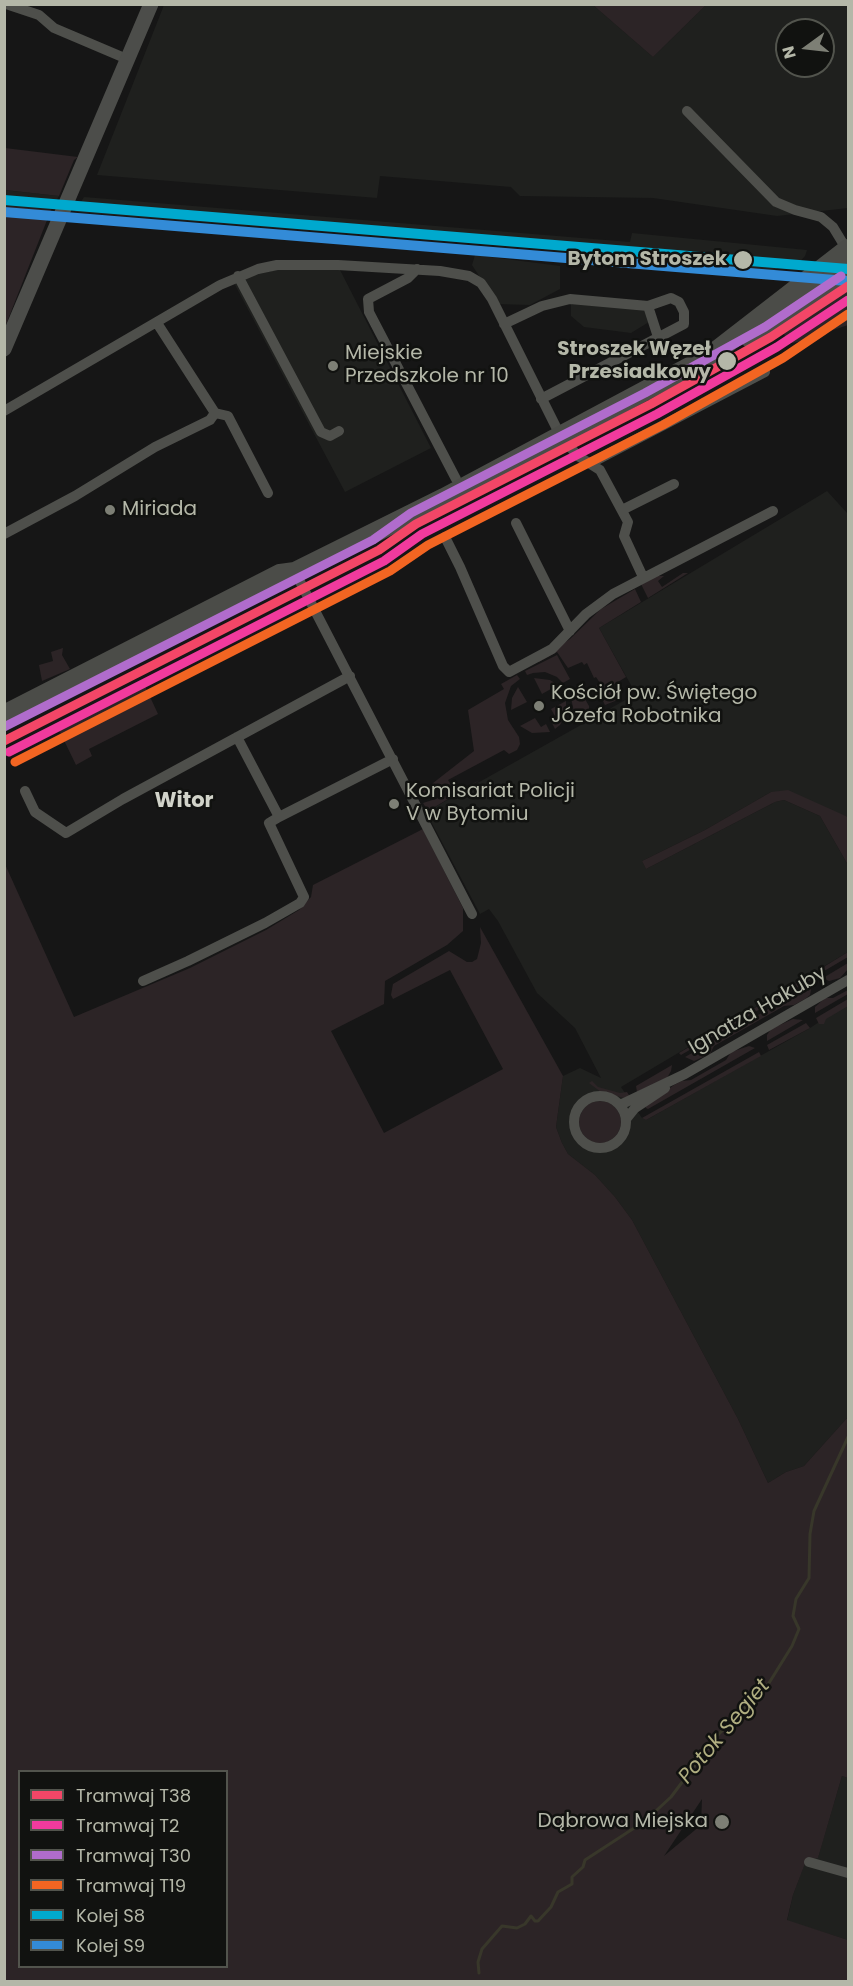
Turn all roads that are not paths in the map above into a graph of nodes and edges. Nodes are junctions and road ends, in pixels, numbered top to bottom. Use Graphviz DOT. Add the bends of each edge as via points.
graph roads {
  1 [pos="6,4"];
  2 [pos="151,4"];
  3 [pos="128,59"];
  4 [pos="687,111"];
  5 [pos="848,256"];
  6 [pos="417,269"];
  7 [pos="238,276"];
  8 [pos="648,306"];
  9 [pos="157,323"];
  10 [pos="504,324"];
  11 [pos="658,338"];
  12 [pos="4,349"];
  13 [pos="765,372"];
  14 [pos="541,399"];
  15 [pos="4,411"];
  16 [pos="215,413"];
  17 [pos="339,431"];
  18 [pos="561,437"];
  19 [pos="591,463"];
  20 [pos="456,479"];
  21 [pos="674,484"];
  22 [pos="268,494"];
  23 [pos="622,510"];
  24 [pos="773,511"];
  25 [pos="516,523"];
  26 [pos="4,534"];
  27 [pos="445,537"];
  28 [pos="295,572"];
  29 [pos="643,577"];
  30 [pos="570,631"];
  31 [pos="350,676"];
  32 [pos="4,715"];
  33 [pos="4,725"];
  34 [pos="237,737"];
  35 [pos="393,759"];
  36 [pos="25,791"];
  37 [pos="279,817"];
  38 [pos="472,914"];
  39 [pos="849,980"];
  40 [pos="142,981"];
  41 [pos="685,1074"];
  42 [pos="620,1105"];
  43 [pos="627,1118"];
  44 [pos="808,1862"];
  45 [pos="849,1873"];
  1 -- 3 [label="street" via="39,15 54,28"];
  2 -- 3 [label="street"];
  3 -- 12 [label="street"];
  4 -- 5 [label="street" via="776,202 821,217 833,227"];
  5 -- 18 [label="highway" via="782,318 730,350 710,356"];
  6 -- 7 [label="street" via="277,265"];
  6 -- 10 [label="street" via="469,276 481,283"];
  6 -- 20 [label="street" via="368,299 369,312"];
  7 -- 9 [label="street"];
  7 -- 17 [label="street" via="321,432 330,436"];
  8 -- 10 [label="street" via="570,299 542,306"];
  8 -- 11 [label="street"];
  8 -- 11 [label="street" via="671,298 679,302 684,312 684,324"];
  9 -- 15 [label="street"];
  9 -- 16 [label="street"];
  10 -- 14 [label="street"];
  11 -- 14 [label="street"];
  13 -- 19 [label="street"];
  14 -- 18 [label="street"];
  16 -- 22 [label="street" via="228,416"];
  16 -- 26 [label="street" via="210,420 155,447"];
  18 -- 19 [label="street" via="578,456"];
  18 -- 28 [label="highway"];
  19 -- 23 [label="street" via="600,470"];
  21 -- 23 [label="street"];
  23 -- 29 [label="street" via="628,522 624,536"];
  24 -- 29 [label="street"];
  25 -- 30 [label="street"];
  27 -- 30 [label="street" via="509,672 552,649"];
  28 -- 31 [label="street"];
  28 -- 32 [label="highway" via="280,574"];
  28 -- 33 [label="highway" via="286,585"];
  29 -- 30 [label="street" via="613,594"];
  31 -- 34 [label="street"];
  31 -- 35 [label="street"];
  34 -- 36 [label="street" via="66,833 35,812"];
  34 -- 37 [label="street"];
  35 -- 37 [label="street"];
  35 -- 38 [label="street"];
  37 -- 40 [label="street" via="269,823 304,897 300,903"];
  39 -- 41 [label="street, Ignatza Hakuby"];
  41 -- 42 [label="street, Ignatza Hakuby"];
  41 -- 43 [label="street, Ignatza Hakuby" via="634,1108"];
  42 -- 43 [label="street"];
  42 -- 43 [label="street" via="602,1096 584,1101 574,1118 576,1133 591,1147 601,1149 619,1141"];
  44 -- 45 [label="street"];
}
